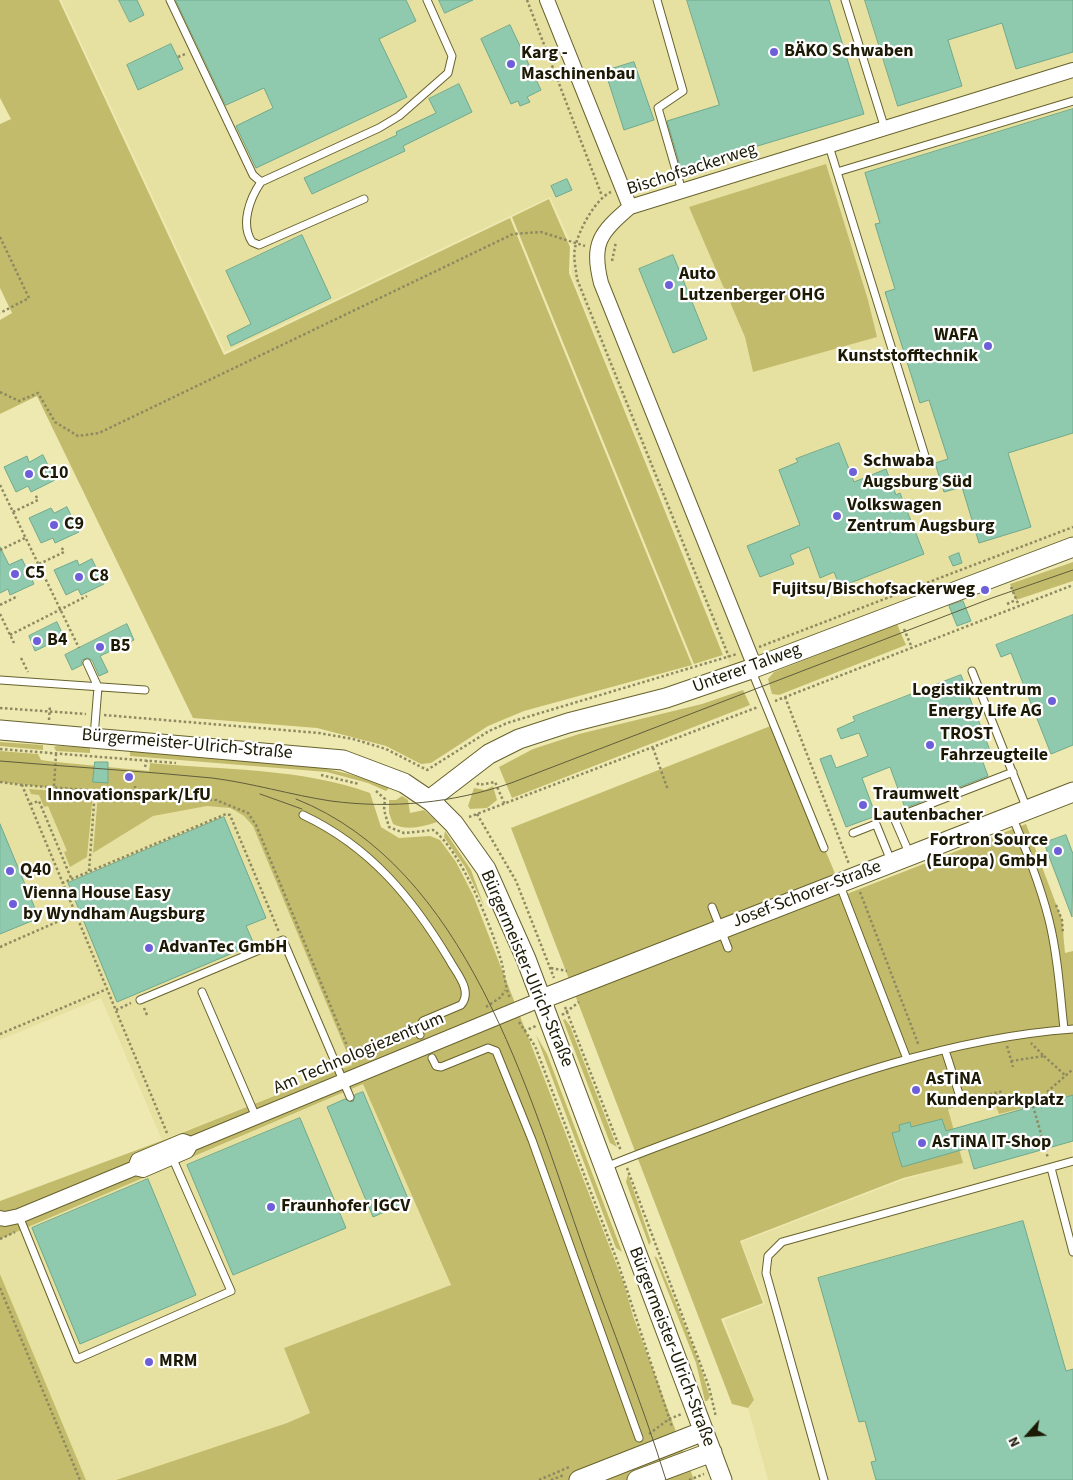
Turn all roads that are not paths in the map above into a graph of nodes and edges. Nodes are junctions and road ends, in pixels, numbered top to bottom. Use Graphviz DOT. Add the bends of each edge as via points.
graph roads {
  1 [pos="170,0"];
  2 [pos="427,0"];
  3 [pos="548,0"];
  4 [pos="657,0"];
  5 [pos="845,0"];
  6 [pos="1073,70"];
  7 [pos="1073,102"];
  8 [pos="885,128"];
  9 [pos="828,146"];
  10 [pos="837,172"];
  11 [pos="261,182"];
  12 [pos="682,191"];
  13 [pos="364,199"];
  14 [pos="630,207"];
  15 [pos="926,459"];
  16 [pos="1073,547"];
  17 [pos="87,663"];
  18 [pos="753,668"];
  19 [pos="972,671"];
  20 [pos="0,680"];
  21 [pos="98,687"];
  22 [pos="144,690"];
  23 [pos="0,730"];
  24 [pos="94,738"];
  25 [pos="1013,772"];
  26 [pos="1073,792"];
  27 [pos="429,800"];
  28 [pos="1020,812"];
  29 [pos="303,816"];
  30 [pos="853,833"];
  31 [pos="824,848"];
  32 [pos="910,854"];
  33 [pos="892,862"];
  34 [pos="839,883"];
  35 [pos="712,907"];
  36 [pos="720,929"];
  37 [pos="728,948"];
  38 [pos="202,992"];
  39 [pos="542,999"];
  40 [pos="140,1000"];
  41 [pos="1073,1029"];
  42 [pos="1064,1030"];
  43 [pos="420,1035"];
  44 [pos="945,1050"];
  45 [pos="432,1058"];
  46 [pos="907,1059"];
  47 [pos="343,1082"];
  48 [pos="350,1097"];
  49 [pos="961,1100"];
  50 [pos="256,1118"];
  51 [pos="170,1152"];
  52 [pos="1073,1161"];
  53 [pos="603,1168"];
  54 [pos="1051,1168"];
  55 [pos="19,1216"];
  56 [pos="0,1218"];
  57 [pos="1073,1252"];
  58 [pos="711,1426"];
  59 [pos="639,1438"];
  60 [pos="712,1452"];
  61 [pos="579,1480"];
  62 [pos="637,1480"];
  63 [pos="722,1480"];
  64 [pos="824,1480"];
  1 -- 11 [label="lane" via="253,174"];
  2 -- 11 [label="lane" via="452,56 448,73 400,116"];
  3 -- 14 [label="street"];
  4 -- 12 [label="lane" via="683,91 658,108"];
  5 -- 8 [label="lane"];
  6 -- 8 [label="street, Bischofsackerweg"];
  7 -- 10 [label="lane"];
  8 -- 9 [label="street, Bischofsackerweg"];
  9 -- 10 [label="lane"];
  9 -- 12 [label="street, Bischofsackerweg"];
  10 -- 15 [label="lane"];
  11 -- 13 [label="lane" via="251,197 247,234 252,242 259,245"];
  12 -- 14 [label="street, Bischofsackerweg"];
  14 -- 18 [label="street, Bischofsackerweg" via="607,227 596,250 601,284"];
  16 -- 18 [label="street, Unterer Talweg"];
  17 -- 21 [label="lane"];
  18 -- 27 [label="street, Unterer Talweg" via="666,698 520,739 489,754"];
  18 -- 31 [label="lane"];
  19 -- 25 [label="lane"];
  20 -- 21 [label="lane"];
  21 -- 22 [label="lane"];
  21 -- 24 [label="lane"];
  23 -- 24 [label="street, Bürgermeister-Ulrich-Straße"];
  24 -- 27 [label="street, Bürgermeister-Ulrich-Straße" via="343,760 404,783"];
  25 -- 28 [label="lane"];
  25 -- 32 [label="lane" via="894,818"];
  26 -- 28 [label="street, Josef-Schorer-Straße"];
  27 -- 39 [label="street, Bürgermeister-Ulrich-Straße" via="454,824 486,869"];
  28 -- 32 [label="street, Josef-Schorer-Straße"];
  28 -- 42 [label="lane" via="1049,920"];
  29 -- 43 [label="lane" via="322,824 368,858 402,890 466,988 461,1005 423,1021 418,1029"];
  30 -- 33 [label="lane" via="876,824"];
  32 -- 33 [label="street, Josef-Schorer-Straße"];
  33 -- 34 [label="street, Josef-Schorer-Straße"];
  34 -- 36 [label="street, Josef-Schorer-Straße"];
  34 -- 46 [label="lane"];
  35 -- 36 [label="lane"];
  36 -- 37 [label="lane"];
  36 -- 39 [label="street, Josef-Schorer-Straße"];
  38 -- 50 [label="lane"];
  39 -- 47 [label="street, Am Technologiezentrum"];
  39 -- 53 [label="street, Bürgermeister-Ulrich-Straße"];
  40 -- 47 [label="lane" via="283,940"];
  41 -- 42 [label="lane"];
  42 -- 44 [label="lane"];
  44 -- 46 [label="lane"];
  44 -- 49 [label="lane"];
  45 -- 59 [label="lane" via="436,1066 441,1067 488,1048 496,1051 532,1140"];
  46 -- 53 [label="lane" via="785,1098"];
  47 -- 48 [label="lane"];
  47 -- 50 [label="street, Am Technologiezentrum"];
  50 -- 51 [label="street, Am Technologiezentrum" via="191,1144 183,1141"];
  51 -- 55 [label="street, Am Technologiezentrum" via="138,1160 135,1168"];
  51 -- 55 [label="lane" via="231,1291 77,1359"];
  52 -- 54 [label="lane"];
  53 -- 58 [label="street, Bürgermeister-Ulrich-Straße"];
  54 -- 57 [label="lane"];
  54 -- 64 [label="lane" via="782,1242 768,1256 766,1273"];
  55 -- 56 [label="street, Am Technologiezentrum"];
  58 -- 60 [label="street, Bürgermeister-Ulrich-Straße"];
  58 -- 61 [label="street"];
  60 -- 62 [label="street"];
  60 -- 63 [label="street, Bürgermeister-Ulrich-Straße"];
}
